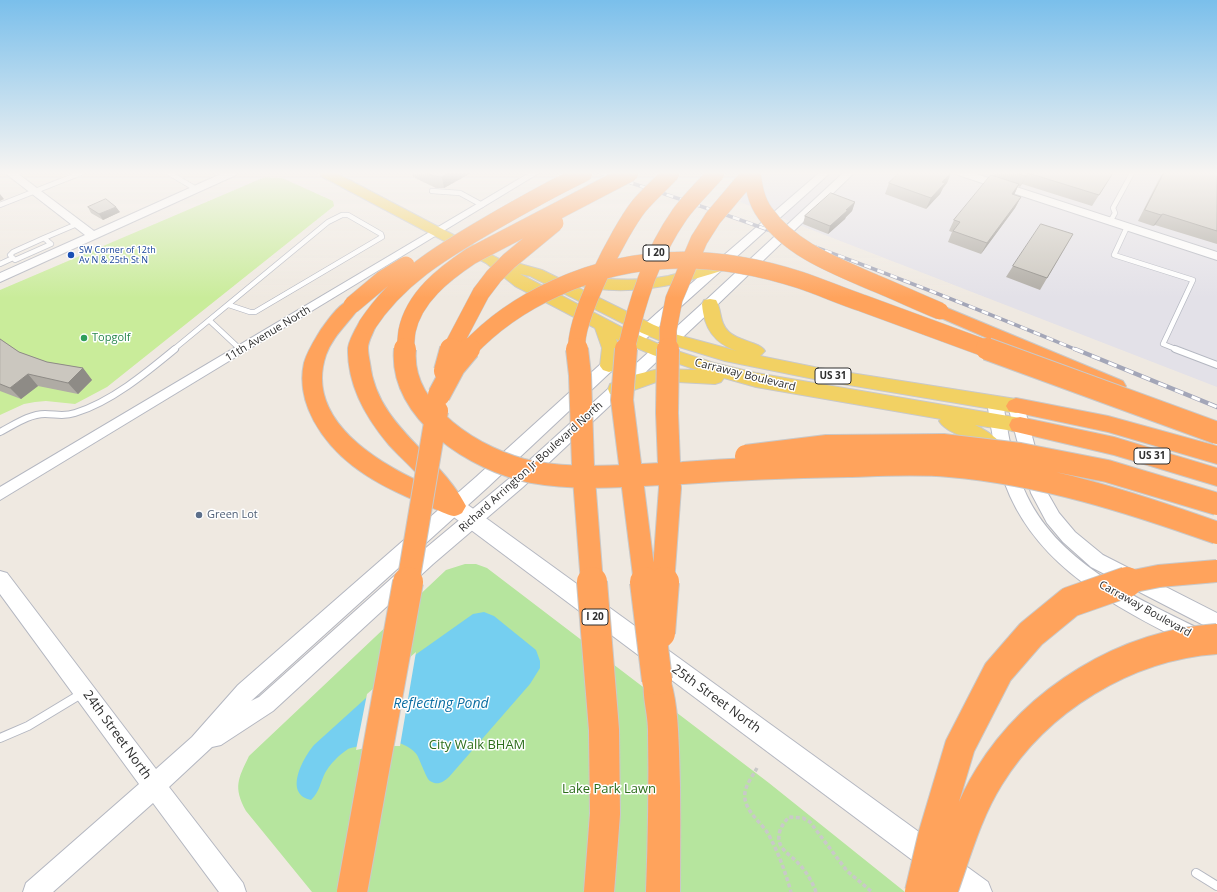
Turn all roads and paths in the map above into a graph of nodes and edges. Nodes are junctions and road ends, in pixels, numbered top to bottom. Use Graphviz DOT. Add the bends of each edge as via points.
graph roads {
  1 [pos="65,215"];
  2 [pos="140,215"];
  3 [pos="407,215"];
  4 [pos="466,215"];
  5 [pos="490,215"];
  6 [pos="506,215"];
  7 [pos="551,215"];
  8 [pos="565,215"];
  9 [pos="633,215"];
  10 [pos="680,215"];
  11 [pos="716,215"];
  12 [pos="768,215"];
  13 [pos="778,215"];
  14 [pos="805,215"];
  15 [pos="1088,215"];
  16 [pos="1114,215"];
  17 [pos="1110,222"];
  18 [pos="77,224"];
  19 [pos="1127,227"];
  20 [pos="439,231"];
  21 [pos="93,236"];
  22 [pos="44,238"];
  23 [pos="18,243"];
  24 [pos="55,247"];
  25 [pos="25,250"];
  26 [pos="1217,256"];
  27 [pos="13,258"];
  28 [pos="491,260"];
  29 [pos="718,267"];
  30 [pos="2,270"];
  31 [pos="536,273"];
  32 [pos="710,304"];
  33 [pos="229,305"];
  34 [pos="210,322"];
  35 [pos="604,325"];
  36 [pos="648,329"];
  37 [pos="636,341"];
  38 [pos="666,345"];
  39 [pos="241,350"];
  40 [pos="1217,365"];
  41 [pos="609,366"];
  42 [pos="756,380"];
  43 [pos="886,384"];
  44 [pos="617,390"];
  45 [pos="439,395"];
  46 [pos="995,402"];
  47 [pos="924,409"];
  48 [pos="1018,416"];
  49 [pos="998,422"];
  50 [pos="1217,430"];
  51 [pos="0,432"];
  52 [pos="1217,433"];
  53 [pos="1086,439"];
  54 [pos="1217,456"];
  55 [pos="1010,469"];
  56 [pos="1034,473"];
  57 [pos="622,476"];
  58 [pos="1217,477"];
  59 [pos="0,494"];
  60 [pos="1217,504"];
  61 [pos="454,506"];
  62 [pos="473,519"];
  63 [pos="1217,533"];
  64 [pos="1217,571"];
  65 [pos="1,583"];
  66 [pos="1217,623"];
  67 [pos="1217,639"];
  68 [pos="1217,649"];
  69 [pos="657,680"];
  70 [pos="85,691"];
  71 [pos="0,738"];
  72 [pos="200,745"];
  73 [pos="758,768"];
  74 [pos="154,785"];
  75 [pos="779,842"];
  76 [pos="773,845"];
  77 [pos="1196,873"];
  78 [pos="1217,886"];
  79 [pos="44,887"];
  80 [pos="234,892"];
  81 [pos="352,892"];
  82 [pos="599,892"];
  83 [pos="663,892"];
  84 [pos="790,892"];
  85 [pos="816,892"];
  86 [pos="872,892"];
  87 [pos="920,892"];
  88 [pos="942,892"];
  89 [pos="978,892"];
  1 -- 18 [label="street"];
  2 -- 21 [label="street"];
  3 -- 20 [label="main road, Carraway Boulevard / US 31"];
  4 -- 20 [label="street, 11th Avenue North"];
  5 -- 61 [label="highway, bridge" via="372,287 334,325 322,344 314,364 315,398 323,418 338,438 362,460 401,484"];
  6 -- 61 [label="highway, bridge" via="416,270 375,311 358,347 361,377 380,418 434,477"];
  7 -- 57 [label="highway, bridge" via="494,243 454,267 425,294 413,311 404,344 404,361 416,395 426,410 443,429 479,453 506,465 530,471 563,476"];
  8 -- 45 [label="highway, bridge" via="523,248 481,292 451,348"];
  9 -- 82 [label="highway, I 20, bridge" via="614,245 585,309 576,343 604,730 604,814"];
  10 -- 69 [label="highway, I 20, bridge" via="656,253 648,272 626,349 622,400"];
  11 -- 69 [label="highway, bridge" via="699,240 674,299 668,330 667,413 670,488"];
  12 -- 50 [label="highway, bridge" via="792,241 815,256 850,273"];
  13 -- 29 [label="street, Richard Arrington Jr Boulevard North"];
  14 -- 32 [label="street, Richard Arrington Jr Boulevard North"];
  15 -- 17 [label="street"];
  16 -- 17 [label="lane"];
  17 -- 19 [label="street"];
  18 -- 21 [label="street"];
  18 -- 22 [label="lane"];
  19 -- 26 [label="street"];
  19 -- 40 [label="lane" via="1114,255 1193,280 1163,344"];
  20 -- 28 [label="main road, Carraway Boulevard / US 31"];
  20 -- 39 [label="street, 11th Avenue North"];
  21 -- 24 [label="street"];
  22 -- 24 [label="lane"];
  22 -- 25 [label="lane"];
  23 -- 25 [label="lane"];
  24 -- 25 [label="lane"];
  24 -- 30 [label="street"];
  25 -- 27 [label="lane" via="15,260"];
  25 -- 27 [label="lane" via="10,255"];
  27 -- 30 [label="lane"];
  28 -- 31 [label="main road, Carraway Boulevard / US 31"];
  28 -- 35 [label="main road, Carraway Boulevard / US 31" via="521,282"];
  29 -- 31 [label="main road" via="678,280 639,285 593,283"];
  29 -- 36 [label="street, Richard Arrington Jr Boulevard North"];
  31 -- 36 [label="main road, Carraway Boulevard / US 31"];
  32 -- 38 [label="street, Richard Arrington Jr Boulevard North"];
  32 -- 43 [label="main road" via="711,317 716,329 734,343"];
  33 -- 33 [label="lane" via="328,222 342,215 348,215 381,234 382,237 255,312"];
  33 -- 34 [label="lane"];
  34 -- 39 [label="lane"];
  34 -- 51 [label="lane" via="144,374 97,404 65,416 44,414 29,417"];
  35 -- 37 [label="main road, Carraway Boulevard / US 31"];
  35 -- 41 [label="main road" via="611,348"];
  36 -- 37 [label="street, Richard Arrington Jr Boulevard North"];
  36 -- 38 [label="main road, Carraway Boulevard / US 31"];
  37 -- 38 [label="main road, Carraway Boulevard / US 31"];
  37 -- 41 [label="street, Richard Arrington Jr Boulevard North"];
  38 -- 42 [label="main road, Carraway Boulevard / US 31" via="711,368"];
  38 -- 43 [label="main road, Carraway Boulevard / US 31"];
  38 -- 44 [label="street, Richard Arrington Jr Boulevard North"];
  39 -- 59 [label="street, 11th Avenue North"];
  41 -- 61 [label="street, Richard Arrington Jr Boulevard North"];
  42 -- 44 [label="main road" via="659,375"];
  42 -- 47 [label="main road, Carraway Boulevard / US 31"];
  43 -- 46 [label="main road, Carraway Boulevard / US 31"];
  44 -- 62 [label="street, Richard Arrington Jr Boulevard North"];
  45 -- 52 [label="highway, bridge" via="456,365 471,346 506,316 529,301 580,277 616,265 638,261 687,260 742,265 799,280"];
  45 -- 81 [label="highway, bridge"];
  46 -- 48 [label="main road, Carraway Boulevard / US 31"];
  46 -- 49 [label="street, Carraway Boulevard"];
  47 -- 49 [label="main road, Carraway Boulevard / US 31"];
  47 -- 55 [label="main road" via="981,437"];
  48 -- 49 [label="main road, Carraway Boulevard / US 31"];
  48 -- 53 [label="highway, US 31"];
  48 -- 54 [label="highway, US 31" via="1108,424"];
  48 -- 56 [label="street, Carraway Boulevard"];
  49 -- 55 [label="street, Carraway Boulevard"];
  53 -- 56 [label="highway" via="1064,442 1048,449 1039,460"];
  53 -- 58 [label="highway, US 31"];
  55 -- 68 [label="street, Carraway Boulevard" via="1019,498 1032,521 1052,545 1076,567 1112,593"];
  56 -- 66 [label="street, Carraway Boulevard" via="1039,493 1053,518 1069,537 1097,561"];
  57 -- 60 [label="highway, bridge" via="729,458 827,446 944,445 1020,454 1107,471"];
  57 -- 63 [label="highway, bridge" via="883,464 950,467 1030,478 1101,495"];
  61 -- 62 [label="main road, 25th Street North"];
  61 -- 72 [label="street, Richard Arrington Jr Boulevard North" via="245,692"];
  62 -- 72 [label="street, Richard Arrington Jr Boulevard North" via="266,704"];
  62 -- 89 [label="main road, 25th Street North"];
  64 -- 87 [label="highway, bridge" via="1159,576 1110,587 1070,602 1031,634 998,672 960,746 934,832"];
  65 -- 70 [label="street, 24th Street North"];
  67 -- 88 [label="highway, bridge" via="1175,644 1124,662 1071,691 1040,718 1008,751 982,789 958,845"];
  69 -- 83 [label="highway, I 20" via="663,727"];
  70 -- 71 [label="lane" via="28,726"];
  70 -- 74 [label="street, 24th Street North"];
  72 -- 74 [label="street, Richard Arrington Jr Boulevard North"];
  73 -- 76 [label="path" via="747,787 745,798"];
  74 -- 79 [label="street, Richard Arrington Jr Boulevard North"];
  74 -- 80 [label="street, 24th Street North"];
  75 -- 76 [label="path"];
  75 -- 85 [label="path" via="806,872"];
  75 -- 86 [label="path" via="780,829 789,817 808,821 835,857"];
  76 -- 84 [label="path" via="787,877"];
  77 -- 78 [label="lane"];
}
